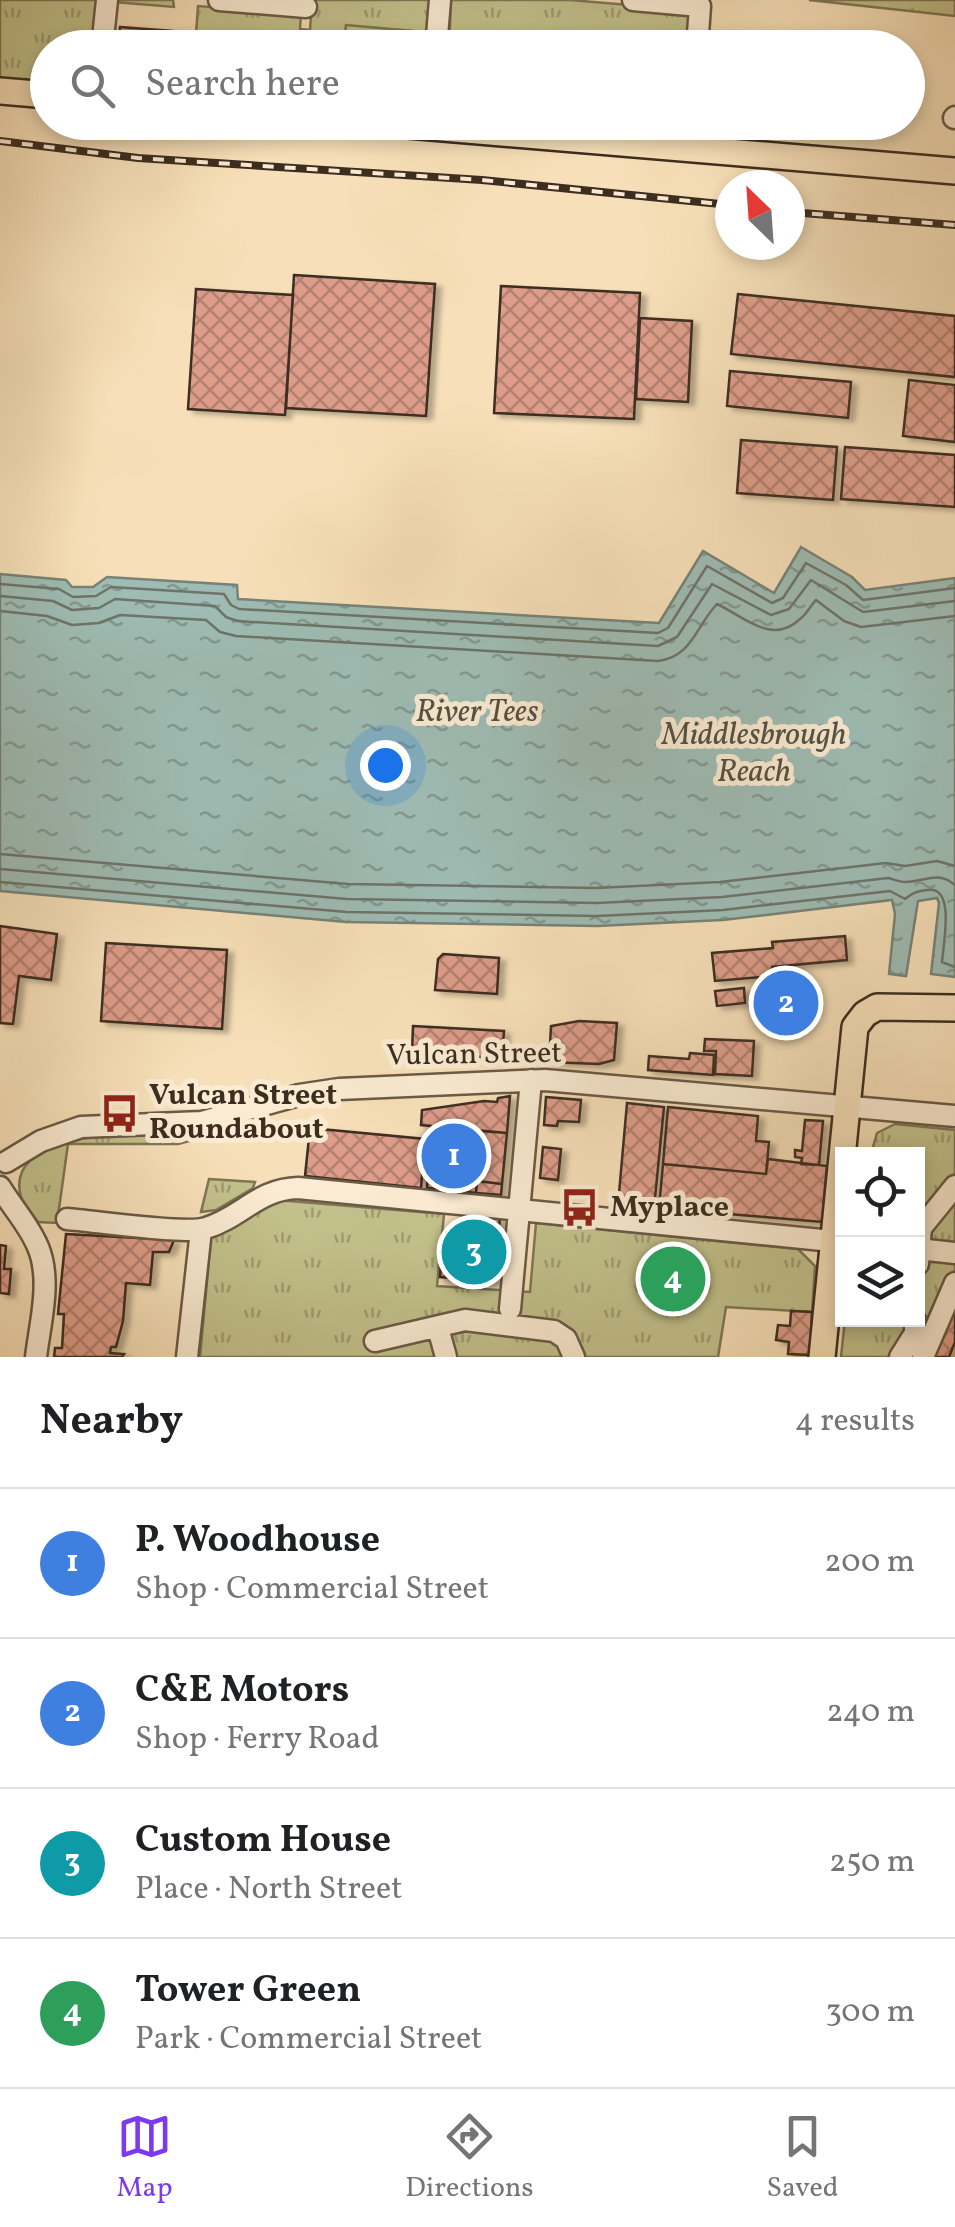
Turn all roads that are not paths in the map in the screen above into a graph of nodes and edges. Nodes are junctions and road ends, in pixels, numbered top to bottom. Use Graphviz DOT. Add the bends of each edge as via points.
graph roads {
  1 [pos="107,0"];
  2 [pos="219,0"];
  3 [pos="440,0"];
  4 [pos="633,0"];
  5 [pos="306,12"];
  6 [pos="104,30"];
  7 [pos="438,30"];
  8 [pos="698,30"];
  9 [pos="0,91"];
  10 [pos="30,94"];
  11 [pos="719,140"];
  12 [pos="955,172"];
  13 [pos="955,1008"];
  14 [pos="531,1080"];
  15 [pos="847,1106"];
  16 [pos="955,1116"];
  17 [pos="3,1158"];
  18 [pos="0,1185"];
  19 [pos="955,1186"];
  20 [pos="519,1210"];
  21 [pos="66,1219"];
  22 [pos="201,1230"];
  23 [pos="838,1237"];
  24 [pos="920,1237"];
  25 [pos="835,1241"];
  26 [pos="925,1250"];
  27 [pos="955,1253"];
  28 [pos="835,1263"];
  29 [pos="955,1283"];
  30 [pos="510,1309"];
  31 [pos="914,1327"];
  32 [pos="438,1328"];
  33 [pos="375,1341"];
  34 [pos="36,1357"];
  35 [pos="187,1357"];
  36 [pos="446,1357"];
  37 [pos="574,1357"];
  38 [pos="822,1357"];
  39 [pos="900,1357"];
  40 [pos="923,1357"];
  1 -- 6 [label="street"];
  2 -- 5 [label="street"];
  3 -- 7 [label="street"];
  4 -- 8 [label="street" via="700,6"];
  9 -- 10 [label="main road"];
  11 -- 12 [label="main road"];
  13 -- 15 [label="main road" via="877,1008 865,1014 855,1027"];
  14 -- 15 [label="street, Vulcan Street"];
  14 -- 17 [label="street, Vulcan Street" via="339,1089 202,1122 81,1127"];
  14 -- 20 [label="street"];
  15 -- 16 [label="street, Vulcan Street"];
  15 -- 23 [label="main road"];
  17 -- 18 [label="street, Vulcan Street"];
  18 -- 34 [label="street" via="43,1260"];
  19 -- 24 [label="street"];
  20 -- 22 [label="street" via="280,1189"];
  20 -- 25 [label="street"];
  20 -- 30 [label="street"];
  21 -- 22 [label="street"];
  22 -- 35 [label="street"];
  26 -- 27 [label="street"];
  28 -- 38 [label="main road"];
  29 -- 40 [label="street"];
  31 -- 39 [label="street"];
  32 -- 33 [label="street"];
  32 -- 36 [label="street"];
  32 -- 37 [label="street" via="465,1320 542,1327 566,1339"];
}
